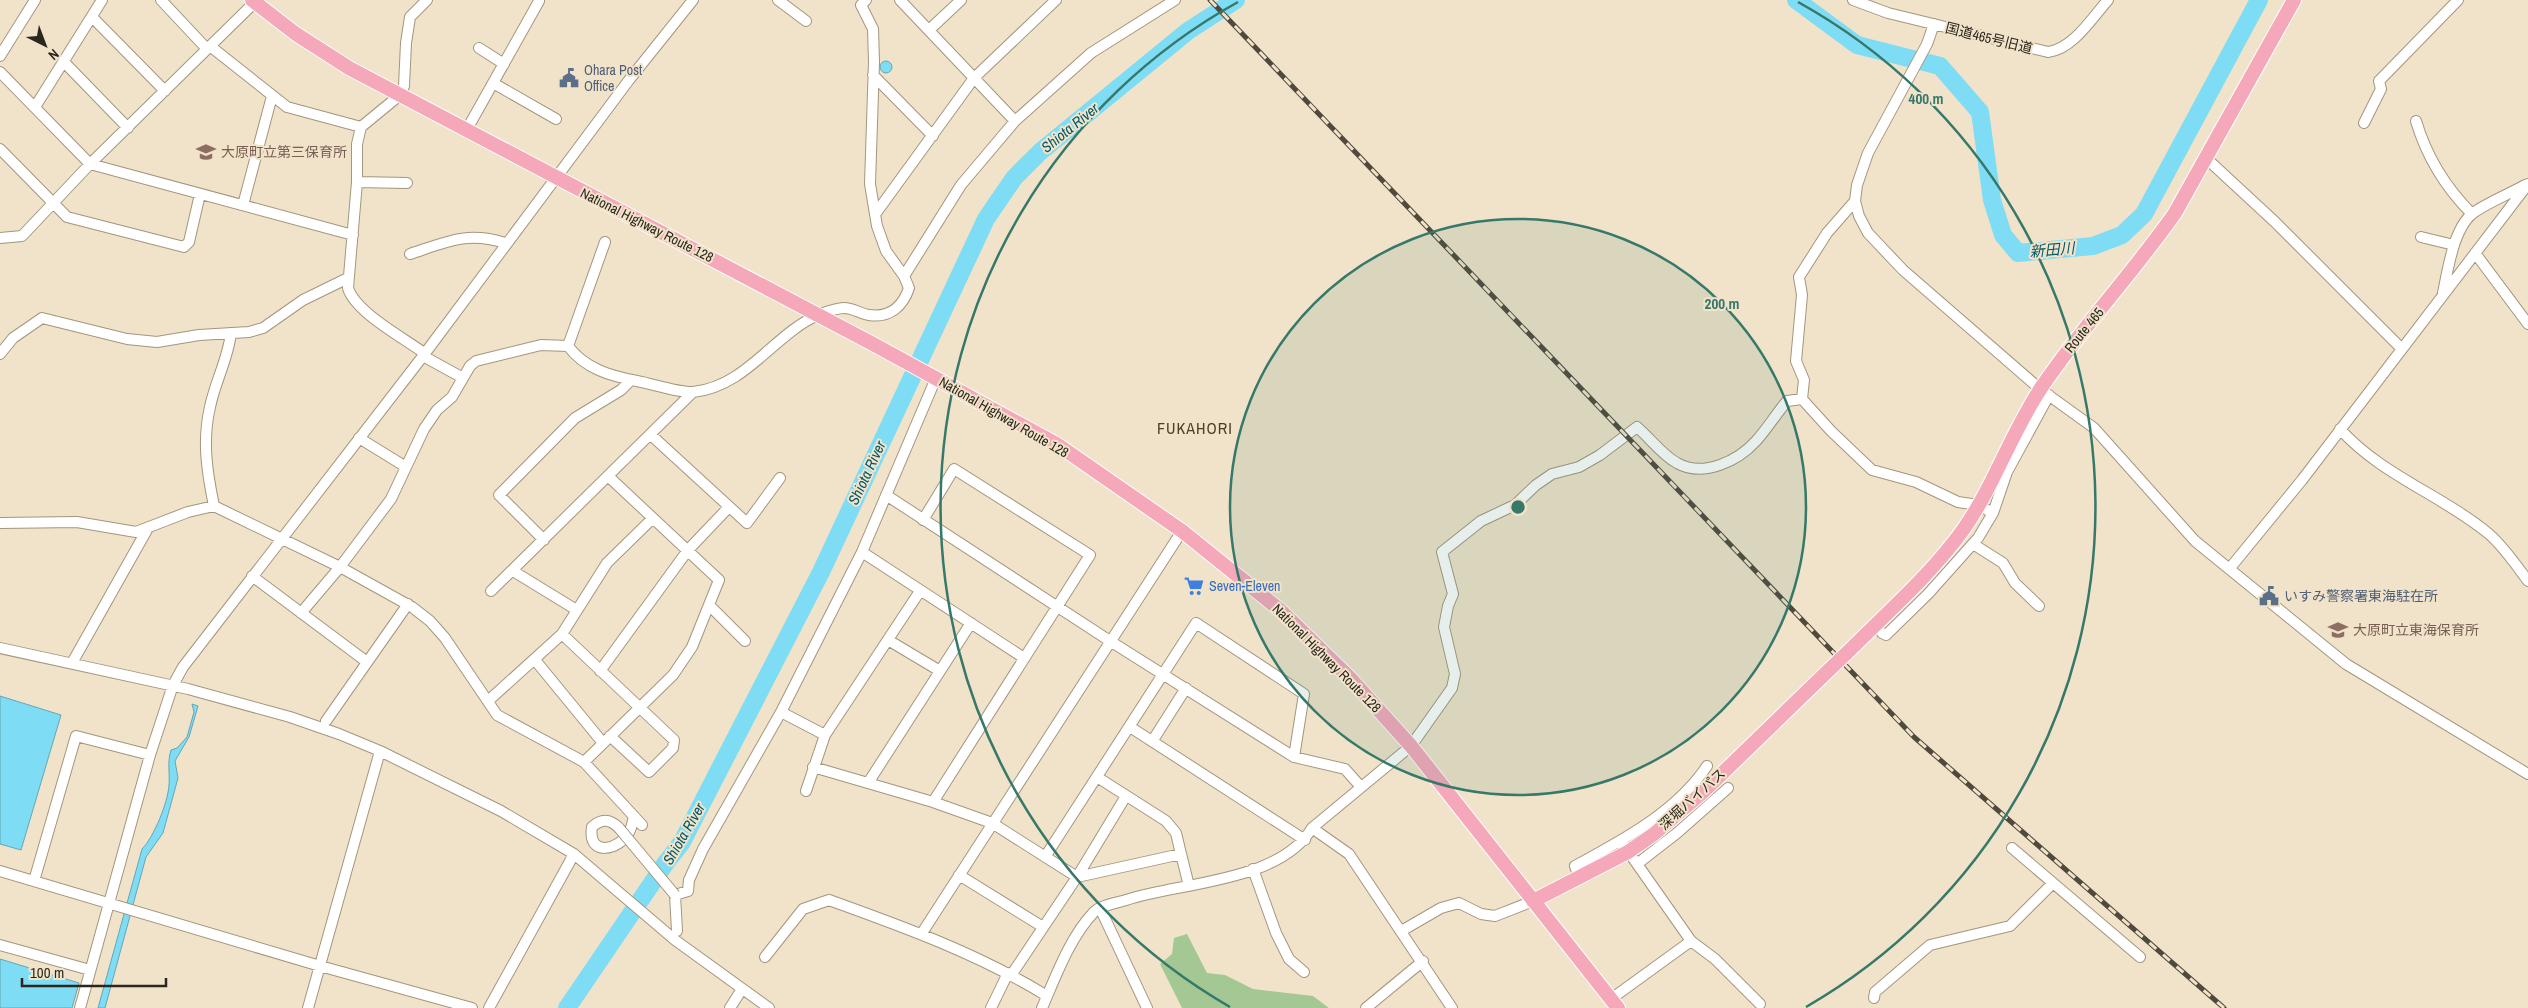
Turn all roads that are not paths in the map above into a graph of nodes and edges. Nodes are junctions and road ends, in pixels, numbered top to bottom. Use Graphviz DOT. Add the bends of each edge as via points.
graph roads {
  1 [pos="35,0"];
  2 [pos="102,0"];
  3 [pos="160,0"];
  4 [pos="427,0"];
  5 [pos="778,0"];
  6 [pos="866,0"];
  7 [pos="900,0"];
  8 [pos="961,0"];
  9 [pos="1056,0"];
  10 [pos="1175,0"];
  11 [pos="1854,0"];
  12 [pos="2108,0"];
  13 [pos="2294,0"];
  14 [pos="2458,0"];
  15 [pos="255,1"];
  16 [pos="539,2"];
  17 [pos="689,2"];
  18 [pos="92,17"];
  19 [pos="806,21"];
  20 [pos="1934,24"];
  21 [pos="929,30"];
  22 [pos="208,48"];
  23 [pos="479,48"];
  24 [pos="0,56"];
  25 [pos="64,62"];
  26 [pos="504,64"];
  27 [pos="0,72"];
  28 [pos="873,74"];
  29 [pos="974,78"];
  30 [pos="493,83"];
  31 [pos="166,91"];
  32 [pos="400,95"];
  33 [pos="272,96"];
  34 [pos="36,107"];
  35 [pos="556,119"];
  36 [pos="1015,121"];
  37 [pos="2416,121"];
  38 [pos="2364,123"];
  39 [pos="361,127"];
  40 [pos="128,128"];
  41 [pos="466,131"];
  42 [pos="932,136"];
  43 [pos="0,149"];
  44 [pos="2207,159"];
  45 [pos="90,164"];
  46 [pos="557,178"];
  47 [pos="357,182"];
  48 [pos="407,183"];
  49 [pos="2528,184"];
  50 [pos="200,194"];
  51 [pos="1855,200"];
  52 [pos="54,204"];
  53 [pos="243,205"];
  54 [pos="876,213"];
  55 [pos="2472,214"];
  56 [pos="353,235"];
  57 [pos="2421,237"];
  58 [pos="0,238"];
  59 [pos="605,242"];
  60 [pos="505,243"];
  61 [pos="2454,244"];
  62 [pos="2475,253"];
  63 [pos="410,254"];
  64 [pos="904,276"];
  65 [pos="348,278"];
  66 [pos="2443,294"];
  67 [pos="818,315"];
  68 [pos="2528,324"];
  69 [pos="231,333"];
  70 [pos="568,346"];
  71 [pos="2401,348"];
  72 [pos="0,354"];
  73 [pos="424,354"];
  74 [pos="463,378"];
  75 [pos="936,378"];
  76 [pos="631,380"];
  77 [pos="693,392"];
  78 [pos="2045,392"];
  79 [pos="1802,399"];
  80 [pos="2340,429"];
  81 [pos="651,435"];
  82 [pos="359,438"];
  83 [pos="406,467"];
  84 [pos="609,477"];
  85 [pos="780,478"];
  86 [pos="886,495"];
  87 [pos="214,506"];
  88 [pos="1978,506"];
  89 [pos="729,507"];
  90 [pos="1993,513"];
  91 [pos="653,518"];
  92 [pos="924,520"];
  93 [pos="0,523"];
  94 [pos="148,528"];
  95 [pos="1182,531"];
  96 [pos="280,539"];
  97 [pos="544,540"];
  98 [pos="1973,544"];
  99 [pos="688,550"];
  100 [pos="862,552"];
  101 [pos="340,567"];
  102 [pos="2230,568"];
  103 [pos="512,571"];
  104 [pos="252,576"];
  105 [pos="2528,581"];
  106 [pos="491,591"];
  107 [pos="920,591"];
  108 [pos="408,604"];
  109 [pos="709,605"];
  110 [pos="1056,605"];
  111 [pos="2039,606"];
  112 [pos="575,609"];
  113 [pos="301,613"];
  114 [pos="971,623"];
  115 [pos="1882,633"];
  116 [pos="562,634"];
  117 [pos="888,640"];
  118 [pos="744,641"];
  119 [pos="1110,641"];
  120 [pos="1854,646"];
  121 [pos="0,648"];
  122 [pos="1024,658"];
  123 [pos="535,660"];
  124 [pos="367,662"];
  125 [pos="72,663"];
  126 [pos="600,671"];
  127 [pos="940,671"];
  128 [pos="1163,673"];
  129 [pos="173,685"];
  130 [pos="1186,688"];
  131 [pos="488,701"];
  132 [pos="638,707"];
  133 [pos="781,712"];
  134 [pos="326,720"];
  135 [pos="1130,727"];
  136 [pos="825,735"];
  137 [pos="606,739"];
  138 [pos="1153,740"];
  139 [pos="1411,746"];
  140 [pos="380,751"];
  141 [pos="150,755"];
  142 [pos="1294,757"];
  143 [pos="584,762"];
  144 [pos="1707,766"];
  145 [pos="814,767"];
  146 [pos="2528,774"];
  147 [pos="1097,777"];
  148 [pos="868,783"];
  149 [pos="1361,786"];
  150 [pos="1728,788"];
  151 [pos="806,791"];
  152 [pos="1126,796"];
  153 [pos="933,802"];
  154 [pos="634,816"];
  155 [pos="992,823"];
  156 [pos="642,826"];
  157 [pos="1312,828"];
  158 [pos="1305,840"];
  159 [pos="1624,846"];
  160 [pos="2012,848"];
  161 [pos="574,854"];
  162 [pos="1180,854"];
  163 [pos="1045,857"];
  164 [pos="1637,864"];
  165 [pos="1253,870"];
  166 [pos="0,871"];
  167 [pos="959,875"];
  168 [pos="1077,877"];
  169 [pos="34,881"];
  170 [pos="2053,883"];
  171 [pos="1190,886"];
  172 [pos="675,895"];
  173 [pos="1533,901"];
  174 [pos="109,904"];
  175 [pos="1100,908"];
  176 [pos="1043,927"];
  177 [pos="1403,930"];
  178 [pos="922,933"];
  179 [pos="676,935"];
  180 [pos="1692,941"];
  181 [pos="0,945"];
  182 [pos="765,957"];
  183 [pos="2140,957"];
  184 [pos="1423,961"];
  185 [pos="320,966"];
  186 [pos="90,970"];
  187 [pos="1304,972"];
  188 [pos="1010,974"];
  189 [pos="742,989"];
  190 [pos="1047,996"];
  191 [pos="1874,998"];
  192 [pos="1615,1003"];
  193 [pos="1760,1004"];
  194 [pos="80,1008"];
  195 [pos="308,1008"];
  196 [pos="472,1008"];
  197 [pos="489,1008"];
  198 [pos="730,1008"];
  199 [pos="769,1008"];
  200 [pos="991,1008"];
  201 [pos="1042,1008"];
  202 [pos="1147,1008"];
  203 [pos="1366,1008"];
  204 [pos="1452,1008"];
  1 -- 24 [label="street"];
  2 -- 18 [label="street"];
  3 -- 22 [label="street"];
  4 -- 32 [label="street" via="410,17 404,86"];
  5 -- 19 [label="street"];
  6 -- 28 [label="street" via="861,5 873,29"];
  7 -- 21 [label="street"];
  8 -- 21 [label="street"];
  9 -- 29 [label="street"];
  10 -- 36 [label="street" via="1091,54"];
  11 -- 20 [label="street, 国道465号旧道" via="1888,14"];
  12 -- 20 [label="street, 国道465号旧道" via="2072,41 2054,51 2037,50"];
  13 -- 44 [label="highway, Route 465"];
  14 -- 38 [label="street" via="2378,81 2381,89"];
  15 -- 22 [label="street"];
  15 -- 32 [label="highway, National Highway Route 128" via="322,52"];
  16 -- 26 [label="street"];
  17 -- 46 [label="street"];
  18 -- 25 [label="street"];
  18 -- 31 [label="street"];
  20 -- 51 [label="street" via="1927,44 1868,153"];
  21 -- 29 [label="street"];
  22 -- 31 [label="street"];
  22 -- 33 [label="street"];
  23 -- 26 [label="street"];
  25 -- 34 [label="street"];
  25 -- 40 [label="street"];
  26 -- 30 [label="street"];
  27 -- 34 [label="street"];
  28 -- 42 [label="street"];
  28 -- 54 [label="street" via="870,184"];
  29 -- 36 [label="street"];
  29 -- 42 [label="street"];
  30 -- 35 [label="street"];
  30 -- 41 [label="street"];
  31 -- 40 [label="street"];
  32 -- 39 [label="street"];
  32 -- 41 [label="highway, National Highway Route 128"];
  33 -- 39 [label="street" via="287,107"];
  33 -- 53 [label="street"];
  34 -- 45 [label="street"];
  36 -- 64 [label="street" via="961,185"];
  37 -- 55 [label="street" via="2431,162 2454,196"];
  39 -- 47 [label="street" via="357,144"];
  40 -- 45 [label="street"];
  41 -- 46 [label="highway, National Highway Route 128"];
  42 -- 54 [label="street"];
  43 -- 52 [label="street"];
  44 -- 71 [label="street"];
  44 -- 78 [label="highway, Route 465" via="2153,245 2068,349"];
  45 -- 50 [label="street"];
  45 -- 52 [label="street"];
  46 -- 60 [label="street"];
  46 -- 67 [label="highway, National Highway Route 128"];
  47 -- 48 [label="street"];
  47 -- 56 [label="street"];
  49 -- 55 [label="street"];
  49 -- 62 [label="street"];
  50 -- 52 [label="street" via="189,242 184,247 67,217"];
  50 -- 53 [label="street"];
  51 -- 78 [label="street" via="1859,216 1879,247"];
  51 -- 79 [label="street" via="1827,233 1799,277 1802,294 1796,361 1804,380"];
  52 -- 58 [label="street" via="22,236"];
  53 -- 56 [label="street"];
  54 -- 64 [label="street" via="886,251"];
  55 -- 61 [label="street"];
  56 -- 65 [label="street"];
  57 -- 61 [label="street"];
  59 -- 70 [label="street"];
  60 -- 63 [label="street" via="463,237"];
  60 -- 73 [label="street"];
  61 -- 66 [label="street"];
  62 -- 66 [label="street"];
  62 -- 68 [label="street"];
  64 -- 67 [label="street" via="909,288 906,298 892,311 869,315 846,308"];
  65 -- 69 [label="street" via="303,300 263,328"];
  65 -- 73 [label="street" via="350,296 359,306"];
  66 -- 71 [label="street"];
  67 -- 75 [label="highway, National Highway Route 128"];
  67 -- 77 [label="street" via="792,330 762,358 728,380"];
  69 -- 72 [label="street" via="157,342 127,339 42,318 13,338"];
  69 -- 87 [label="street" via="210,407 204,445"];
  70 -- 74 [label="street" via="541,346 476,361"];
  70 -- 76 [label="street" via="601,373"];
  71 -- 80 [label="street"];
  73 -- 74 [label="street"];
  73 -- 82 [label="street"];
  74 -- 83 [label="street" via="452,397 428,423"];
  75 -- 86 [label="street"];
  75 -- 95 [label="highway, National Highway Route 128" via="1058,445"];
  76 -- 77 [label="street"];
  76 -- 97 [label="street" via="621,390 574,418 500,495"];
  77 -- 81 [label="street"];
  78 -- 88 [label="highway, Route 465" via="2023,416"];
  78 -- 90 [label="street" via="2007,472"];
  78 -- 102 [label="street" via="2094,428 2182,527"];
  79 -- 88 [label="street" via="1831,432 1872,470 1916,482 1958,502"];
  79 -- 139 [label="street" via="1787,402 1755,442 1735,458 1703,469 1676,463 1637,427 1579,467 1552,474 1515,505 1481,521 1442,552 1453,594 1444,627 1455,674 1452,688"];
  80 -- 102 [label="street"];
  80 -- 105 [label="street" via="2352,443 2382,465 2490,535"];
  81 -- 84 [label="street"];
  81 -- 89 [label="street"];
  82 -- 83 [label="street"];
  82 -- 96 [label="street"];
  83 -- 101 [label="street" via="391,499"];
  84 -- 91 [label="street"];
  84 -- 97 [label="street"];
  85 -- 89 [label="street" via="747,523"];
  86 -- 92 [label="street"];
  86 -- 100 [label="street"];
  87 -- 94 [label="street" via="188,512"];
  87 -- 96 [label="street"];
  88 -- 90 [label="street"];
  88 -- 120 [label="highway, Route 465" via="1940,560"];
  89 -- 99 [label="street"];
  90 -- 98 [label="street"];
  91 -- 99 [label="street"];
  91 -- 112 [label="street" via="607,563"];
  92 -- 110 [label="street"];
  92 -- 110 [label="street" via="954,469 1090,555"];
  93 -- 94 [label="street" via="77,522 136,532"];
  94 -- 125 [label="street"];
  95 -- 119 [label="street"];
  95 -- 139 [label="highway, National Highway Route 128" via="1280,610 1350,678"];
  96 -- 101 [label="street"];
  96 -- 104 [label="street"];
  97 -- 103 [label="street"];
  98 -- 111 [label="street" via="2003,563 2015,583"];
  98 -- 115 [label="street" via="1928,594 1886,635"];
  99 -- 109 [label="street" via="719,580"];
  99 -- 126 [label="street"];
  100 -- 107 [label="street"];
  100 -- 133 [label="street"];
  101 -- 108 [label="street"];
  101 -- 113 [label="street"];
  102 -- 146 [label="street" via="2346,664"];
  103 -- 106 [label="street"];
  103 -- 112 [label="street"];
  104 -- 113 [label="street"];
  104 -- 129 [label="street"];
  107 -- 114 [label="street"];
  107 -- 117 [label="street"];
  108 -- 124 [label="street"];
  108 -- 131 [label="street" via="445,638"];
  109 -- 118 [label="street"];
  109 -- 132 [label="street" via="692,647 673,675"];
  110 -- 119 [label="street"];
  110 -- 122 [label="street"];
  112 -- 116 [label="street"];
  113 -- 124 [label="street"];
  114 -- 122 [label="street"];
  114 -- 127 [label="street"];
  116 -- 123 [label="street"];
  116 -- 126 [label="street"];
  117 -- 127 [label="street"];
  117 -- 136 [label="street"];
  119 -- 128 [label="street"];
  119 -- 155 [label="street"];
  120 -- 159 [label="highway, 深堀バイパス, bridge" via="1697,797 1654,834"];
  121 -- 125 [label="street"];
  122 -- 153 [label="street"];
  123 -- 131 [label="street"];
  123 -- 137 [label="street"];
  124 -- 134 [label="street"];
  125 -- 129 [label="street"];
  126 -- 132 [label="street"];
  127 -- 148 [label="street"];
  128 -- 130 [label="street"];
  128 -- 135 [label="street"];
  128 -- 142 [label="street" via="1196,622 1304,694"];
  129 -- 140 [label="street" via="290,717"];
  129 -- 141 [label="street"];
  130 -- 138 [label="street"];
  130 -- 142 [label="street"];
  131 -- 143 [label="street" via="497,715"];
  132 -- 137 [label="street"];
  132 -- 137 [label="street" via="674,740 673,748 648,772"];
  133 -- 136 [label="street"];
  133 -- 172 [label="street" via="703,849 689,880 688,891"];
  135 -- 138 [label="street"];
  135 -- 147 [label="street"];
  136 -- 145 [label="street"];
  137 -- 143 [label="street"];
  138 -- 158 [label="street"];
  139 -- 149 [label="street"];
  139 -- 173 [label="highway, National Highway Route 128"];
  140 -- 161 [label="street" via="501,812"];
  140 -- 185 [label="street"];
  141 -- 169 [label="street" via="76,736"];
  141 -- 174 [label="street"];
  142 -- 149 [label="street" via="1345,769"];
  143 -- 154 [label="street"];
  144 -- 159 [label="street" via="1694,784"];
  145 -- 148 [label="street"];
  145 -- 151 [label="street"];
  147 -- 152 [label="street"];
  147 -- 163 [label="street"];
  148 -- 153 [label="street"];
  149 -- 157 [label="street"];
  150 -- 164 [label="street"];
  152 -- 162 [label="street" via="1166,821 1176,833"];
  152 -- 168 [label="street"];
  153 -- 155 [label="street"];
  154 -- 156 [label="street"];
  154 -- 172 [label="street, bridge" via="629,833 611,848 596,846 592,839 592,827 598,821 606,820 619,828"];
  155 -- 163 [label="street"];
  155 -- 167 [label="street"];
  157 -- 158 [label="street"];
  157 -- 177 [label="street" via="1349,854"];
  158 -- 165 [label="street" via="1288,854"];
  159 -- 164 [label="street"];
  159 -- 173 [label="highway, 深堀バイパス" via="1579,878"];
  160 -- 170 [label="street"];
  161 -- 179 [label="street"];
  161 -- 197 [label="street"];
  162 -- 168 [label="street"];
  162 -- 171 [label="street"];
  163 -- 168 [label="street"];
  164 -- 180 [label="street"];
  165 -- 171 [label="street"];
  165 -- 187 [label="street" via="1276,933 1289,959"];
  166 -- 169 [label="street"];
  167 -- 176 [label="street"];
  167 -- 178 [label="street"];
  168 -- 176 [label="street"];
  169 -- 174 [label="street"];
  170 -- 183 [label="street"];
  170 -- 191 [label="street" via="2010,926 1930,946 1875,992"];
  171 -- 175 [label="street" via="1145,894"];
  172 -- 179 [label="street"];
  173 -- 177 [label="street" via="1495,916 1481,914 1459,903 1441,908"];
  173 -- 192 [label="highway, National Highway Route 128"];
  174 -- 185 [label="street"];
  174 -- 186 [label="street"];
  175 -- 190 [label="street" via="1081,928"];
  175 -- 202 [label="street"];
  176 -- 188 [label="street"];
  177 -- 184 [label="street"];
  178 -- 182 [label="street" via="829,900 803,909"];
  178 -- 188 [label="street"];
  179 -- 189 [label="street"];
  180 -- 192 [label="street"];
  180 -- 193 [label="street"];
  181 -- 186 [label="street"];
  184 -- 203 [label="street"];
  184 -- 204 [label="street"];
  185 -- 195 [label="street"];
  185 -- 196 [label="street"];
  186 -- 194 [label="street"];
  188 -- 190 [label="street"];
  188 -- 200 [label="street"];
  189 -- 198 [label="street"];
  189 -- 199 [label="street"];
  190 -- 201 [label="street"];
}
